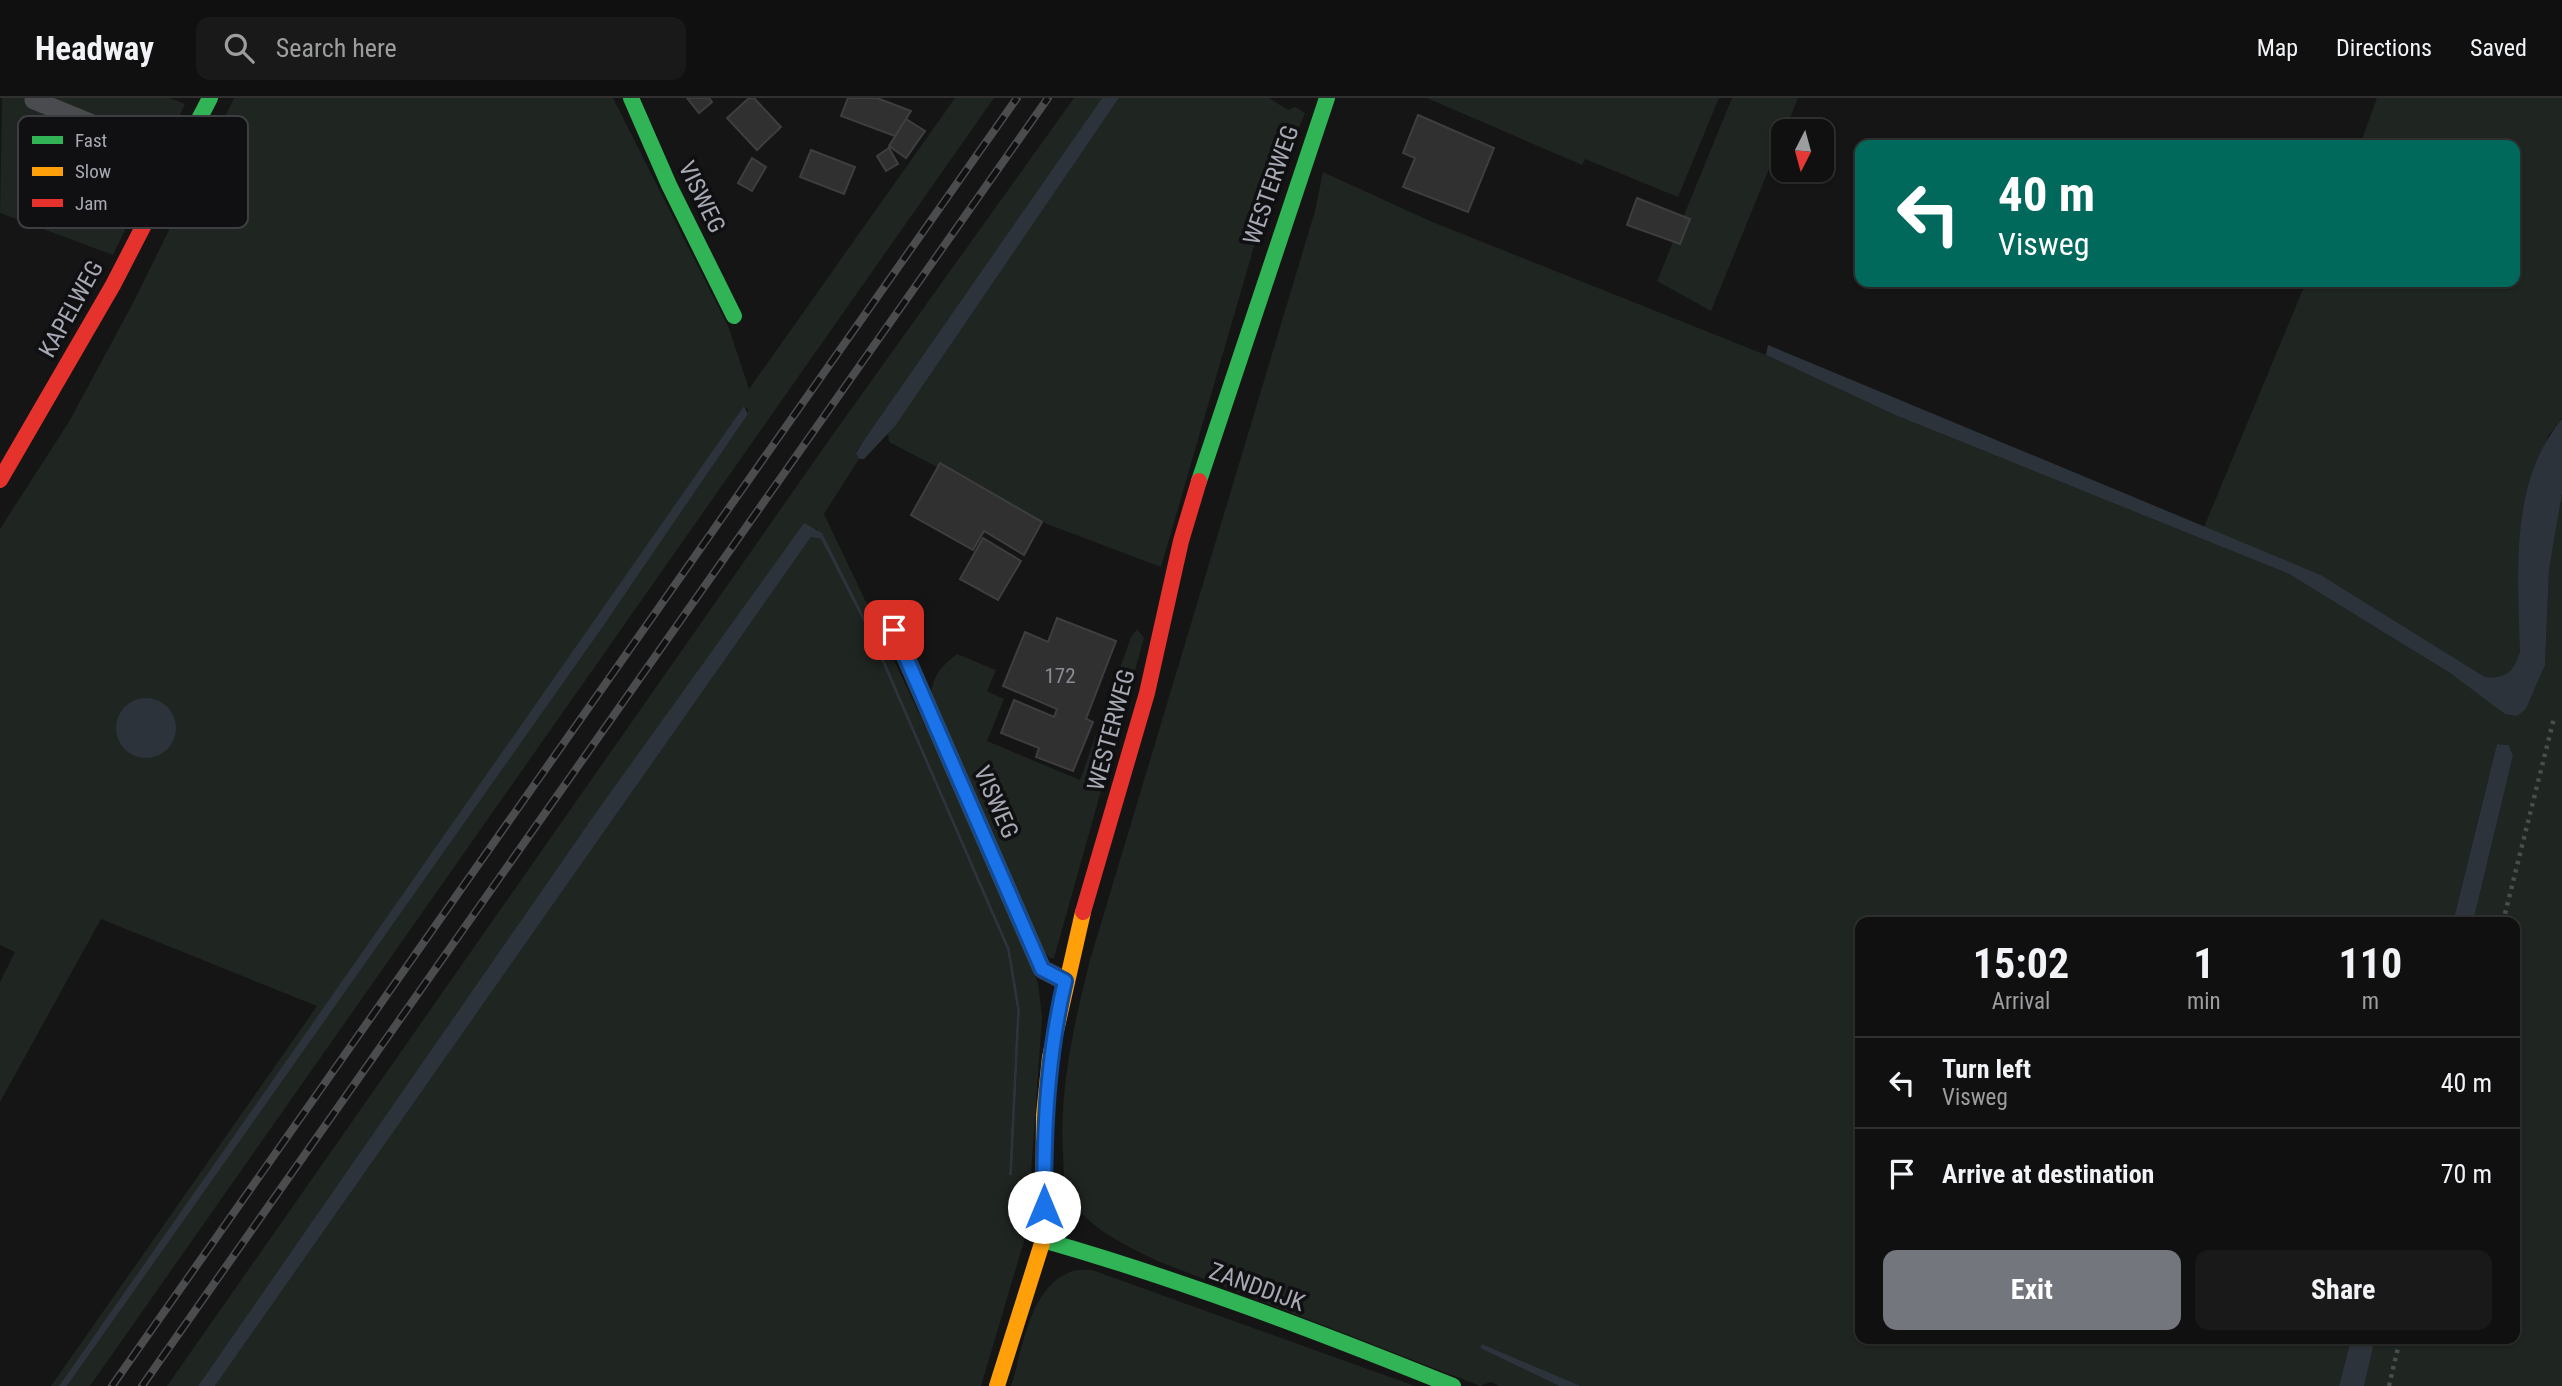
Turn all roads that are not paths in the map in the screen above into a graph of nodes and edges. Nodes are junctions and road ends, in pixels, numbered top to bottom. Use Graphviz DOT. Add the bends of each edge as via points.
graph roads {
  1 [pos="210,98"];
  2 [pos="631,98"];
  3 [pos="1326,98"];
  4 [pos="34,100"];
  5 [pos="73,116"];
  6 [pos="201,116"];
  7 [pos="140,228"];
  8 [pos="734,316"];
  9 [pos="8,454"];
  10 [pos="0,480"];
  11 [pos="894,630"];
  12 [pos="1065,981"];
  13 [pos="1042,1240"];
  14 [pos="997,1386"];
  15 [pos="1453,1386"];
  1 -- 6 [label="street, KAPELWEG"];
  2 -- 8 [label="street, VISWEG"];
  3 -- 12 [label="street, WESTERWEG" via="1253,307 1181,541 1147,693"];
  4 -- 5 [label="lane"];
  7 -- 9 [label="street, KAPELWEG"];
  9 -- 10 [label="street, KAPELWEG"];
  11 -- 12 [label="lane, VISWEG" via="1042,969"];
  12 -- 13 [label="street, WESTERWEG" via="1044,1115"];
  13 -- 14 [label="street, WESTERWEG"];
  13 -- 15 [label="street, ZANDDIJK" via="1124,1263"];
}
